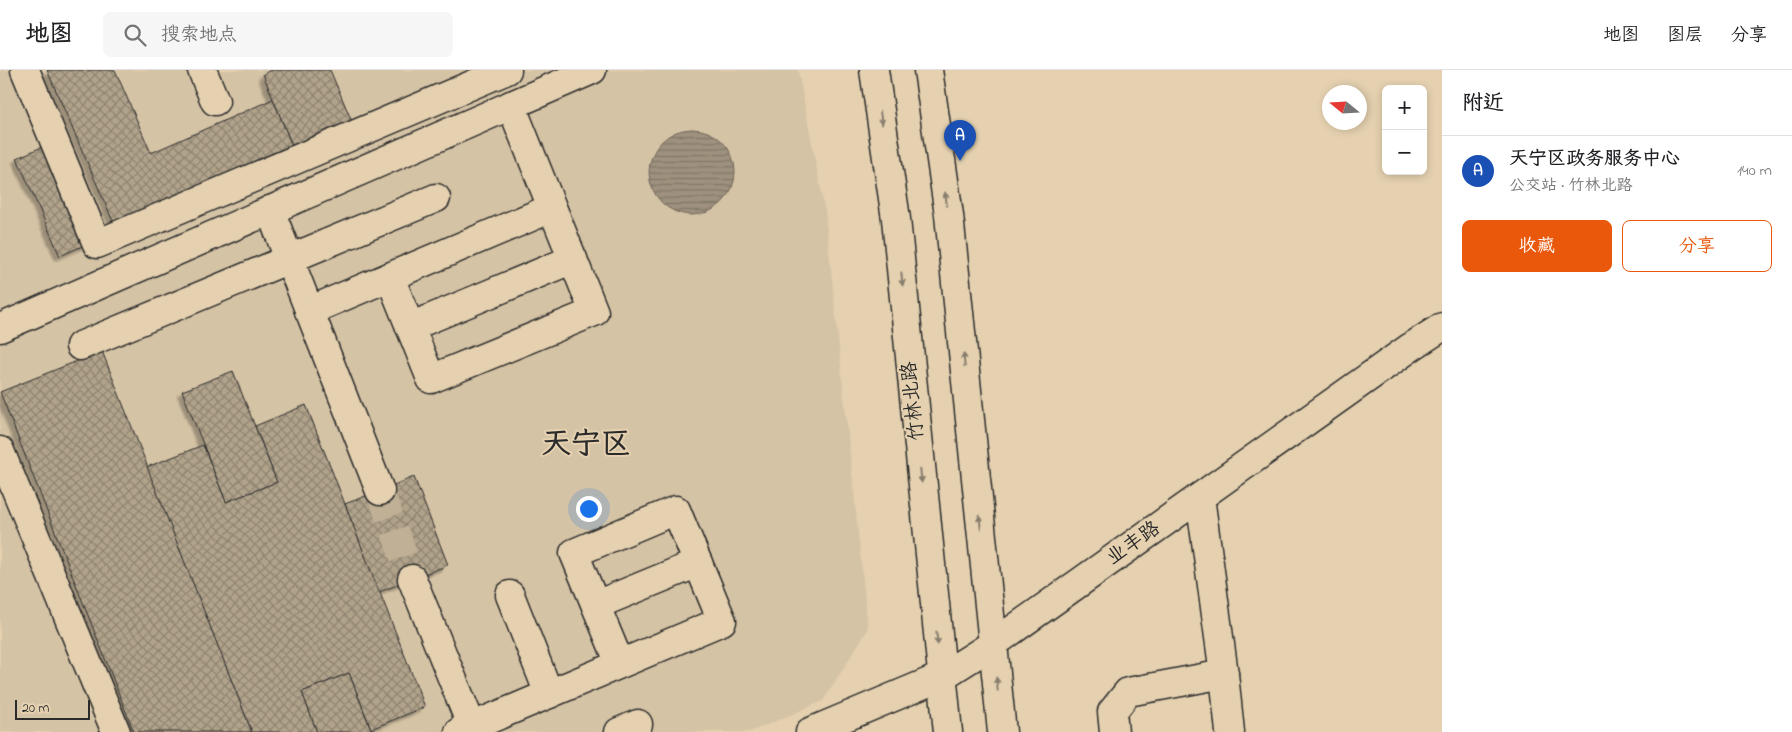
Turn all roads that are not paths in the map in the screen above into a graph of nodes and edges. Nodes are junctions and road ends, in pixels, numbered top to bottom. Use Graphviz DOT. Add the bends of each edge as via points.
graph roads {
  1 [pos="25,70"];
  2 [pos="202,70"];
  3 [pos="507,70"];
  4 [pos="592,70"];
  5 [pos="874,70"];
  6 [pos="928,70"];
  7 [pos="559,76"];
  8 [pos="215,100"];
  9 [pos="511,105"];
  10 [pos="436,198"];
  11 [pos="552,208"];
  12 [pos="270,210"];
  13 [pos="289,259"];
  14 [pos="573,259"];
  15 [pos="390,277"];
  16 [pos="310,311"];
  17 [pos="410,327"];
  18 [pos="1442,327"];
  19 [pos="0,328"];
  20 [pos="80,346"];
  21 [pos="0,451"];
  22 [pos="380,490"];
  23 [pos="1200,497"];
  24 [pos="698,563"];
  25 [pos="412,579"];
  26 [pos="510,595"];
  27 [pos="596,605"];
  28 [pos="993,644"];
  29 [pos="620,664"];
  30 [pos="1224,674"];
  31 [pos="941,677"];
  32 [pos="550,694"];
  33 [pos="468,730"];
  34 [pos="116,732"];
  35 [pos="810,732"];
  36 [pos="948,732"];
  37 [pos="1002,732"];
  38 [pos="1114,732"];
  39 [pos="1230,732"];
  1 -- 3 [label="main road" via="97,244"];
  2 -- 8 [label="main road"];
  4 -- 7 [label="main road"];
  5 -- 31 [label="main road, 竹林北路, one-way" via="896,218"];
  28 -- 6 [label="main road, one-way" via="949,215"];
  7 -- 9 [label="main road"];
  9 -- 11 [label="main road"];
  9 -- 12 [label="main road"];
  10 -- 13 [label="main road"];
  11 -- 14 [label="main road"];
  11 -- 15 [label="main road"];
  12 -- 13 [label="main road"];
  12 -- 19 [label="main road"];
  13 -- 16 [label="main road"];
  13 -- 20 [label="main road"];
  14 -- 17 [label="main road"];
  14 -- 17 [label="main road" via="594,312 431,379"];
  15 -- 16 [label="main road"];
  15 -- 17 [label="main road"];
  16 -- 22 [label="main road"];
  18 -- 23 [label="main road, 业丰路"];
  21 -- 34 [label="main road"];
  23 -- 28 [label="main road, 业丰路"];
  23 -- 30 [label="main road"];
  24 -- 27 [label="main road"];
  24 -- 27 [label="main road" via="676,510 574,554"];
  24 -- 29 [label="main road" via="722,621"];
  25 -- 33 [label="main road"];
  26 -- 32 [label="main road"];
  27 -- 29 [label="main road"];
  28 -- 31 [label="main road, 业丰路"];
  37 -- 28 [label="main road, one-way"];
  29 -- 32 [label="main road"];
  30 -- 38 [label="main road" via="1128,692 1112,712"];
  30 -- 39 [label="main road"];
  31 -- 35 [label="main road, 业丰路"];
  31 -- 36 [label="main road, 竹林北路"];
  32 -- 33 [label="main road"];
}
